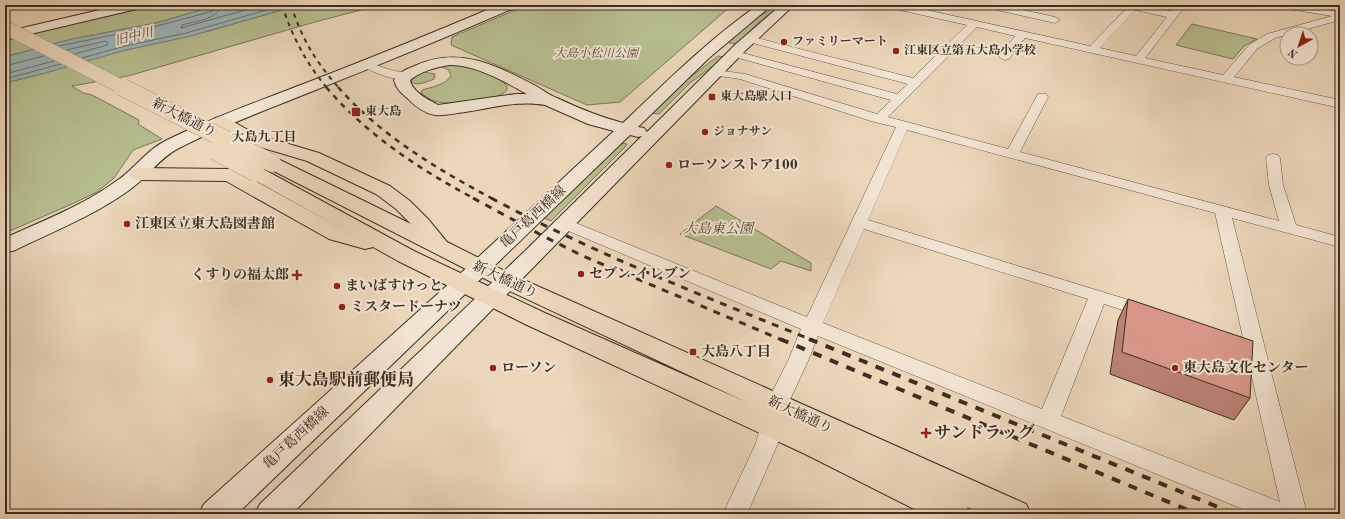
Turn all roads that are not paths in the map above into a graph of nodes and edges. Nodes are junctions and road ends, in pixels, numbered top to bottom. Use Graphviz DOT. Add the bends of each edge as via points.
graph roads {
  1 [pos="126,5"];
  2 [pos="137,5"];
  3 [pos="510,5"];
  4 [pos="766,5"];
  5 [pos="788,5"];
  6 [pos="891,5"];
  7 [pos="1181,5"];
  8 [pos="1283,5"];
  9 [pos="997,11"];
  10 [pos="1174,15"];
  11 [pos="1340,16"];
  12 [pos="1055,20"];
  13 [pos="977,24"];
  14 [pos="6,31"];
  15 [pos="1022,34"];
  16 [pos="721,40"];
  17 [pos="739,49"];
  18 [pos="1092,50"];
  19 [pos="704,56"];
  20 [pos="1005,57"];
  21 [pos="1138,60"];
  22 [pos="367,65"];
  23 [pos="716,73"];
  24 [pos="404,76"];
  25 [pos="507,79"];
  26 [pos="1226,79"];
  27 [pos="915,82"];
  28 [pos="1042,97"];
  29 [pos="900,99"];
  30 [pos="549,101"];
  31 [pos="485,104"];
  32 [pos="1340,104"];
  33 [pos="879,119"];
  34 [pos="221,122"];
  35 [pos="903,125"];
  36 [pos="627,130"];
  37 [pos="653,135"];
  38 [pos="1012,154"];
  39 [pos="1274,158"];
  40 [pos="264,168"];
  41 [pos="138,174"];
  42 [pos="1222,210"];
  43 [pos="859,222"];
  44 [pos="565,224"];
  45 [pos="1289,228"];
  46 [pos="1340,242"];
  47 [pos="5,246"];
  48 [pos="442,248"];
  49 [pos="406,256"];
  50 [pos="471,276"];
  51 [pos="499,289"];
  52 [pos="1098,296"];
  53 [pos="1165,317"];
  54 [pos="812,326"];
  55 [pos="774,416"];
  56 [pos="1048,421"];
  57 [pos="215,514"];
  58 [pos="271,514"];
  59 [pos="735,514"];
  60 [pos="955,514"];
  61 [pos="1015,514"];
  62 [pos="1282,514"];
  63 [pos="1296,514"];
  1 -- 14 [label="main road"];
  2 -- 14 [label="main road"];
  3 -- 22 [label="main road"];
  4 -- 16 [label="main road, 亀戸葛西橋線"];
  5 -- 17 [label="main road, 亀戸葛西橋線"];
  6 -- 13 [label="street"];
  7 -- 10 [label="street"];
  8 -- 11 [label="street"];
  9 -- 12 [label="street"];
  9 -- 13 [label="street"];
  10 -- 18 [label="street" via="1133,7"];
  10 -- 21 [label="street"];
  11 -- 26 [label="street" via="1271,36 1253,47"];
  13 -- 15 [label="street"];
  13 -- 27 [label="street"];
  14 -- 40 [label="main road, 新大橋通り, bridge"];
  15 -- 18 [label="street"];
  15 -- 20 [label="street"];
  16 -- 17 [label="main road" via="722,46"];
  16 -- 19 [label="main road, 亀戸葛西橋線"];
  17 -- 19 [label="main road"];
  17 -- 23 [label="main road, 亀戸葛西橋線"];
  17 -- 27 [label="street"];
  17 -- 29 [label="street"];
  18 -- 21 [label="street"];
  19 -- 36 [label="main road, 亀戸葛西橋線"];
  21 -- 26 [label="street"];
  22 -- 24 [label="street"];
  22 -- 34 [label="main road"];
  23 -- 33 [label="street" via="742,76"];
  23 -- 37 [label="main road, 亀戸葛西橋線"];
  24 -- 25 [label="main road" via="430,64 452,61 472,64"];
  24 -- 31 [label="main road" via="403,86 430,108 442,110"];
  25 -- 30 [label="main road" via="535,91"];
  25 -- 31 [label="main road" via="516,88 515,92 500,101"];
  26 -- 32 [label="street"];
  27 -- 29 [label="street"];
  28 -- 38 [label="street"];
  29 -- 33 [label="street"];
  30 -- 31 [label="main road" via="522,99"];
  30 -- 36 [label="main road" via="594,120"];
  33 -- 35 [label="street"];
  34 -- 41 [label="main road" via="171,145"];
  34 -- 48 [label="main road" via="249,138 313,157 383,190 403,205"];
  35 -- 38 [label="street"];
  35 -- 43 [label="street"];
  36 -- 37 [label="main road"];
  36 -- 50 [label="main road, 亀戸葛西橋線"];
  37 -- 44 [label="main road, 亀戸葛西橋線"];
  38 -- 42 [label="street"];
  39 -- 45 [label="street" via="1276,185"];
  40 -- 48 [label="main road, 新大橋通り"];
  40 -- 49 [label="main road, 新大橋通り"];
  41 -- 47 [label="main road" via="96,204"];
  41 -- 49 [label="main road" via="230,175 336,235"];
  42 -- 45 [label="street"];
  42 -- 63 [label="street" via="1247,343"];
  43 -- 52 [label="street"];
  43 -- 54 [label="street"];
  44 -- 51 [label="main road, 亀戸葛西橋線"];
  44 -- 54 [label="street"];
  45 -- 46 [label="street"];
  48 -- 50 [label="main road, 新大橋通り"];
  49 -- 50 [label="main road, 新大橋通り"];
  50 -- 51 [label="main road, 新大橋通り"];
  50 -- 57 [label="main road, 亀戸葛西橋線"];
  51 -- 55 [label="main road, 新大橋通り"];
  51 -- 58 [label="main road, 亀戸葛西橋線"];
  52 -- 53 [label="street"];
  52 -- 56 [label="street"];
  54 -- 55 [label="street"];
  54 -- 56 [label="street"];
  55 -- 59 [label="street" via="767,443"];
  55 -- 60 [label="main road, 新大橋通り"];
  55 -- 61 [label="main road, 新大橋通り"];
  56 -- 62 [label="street"];
}
